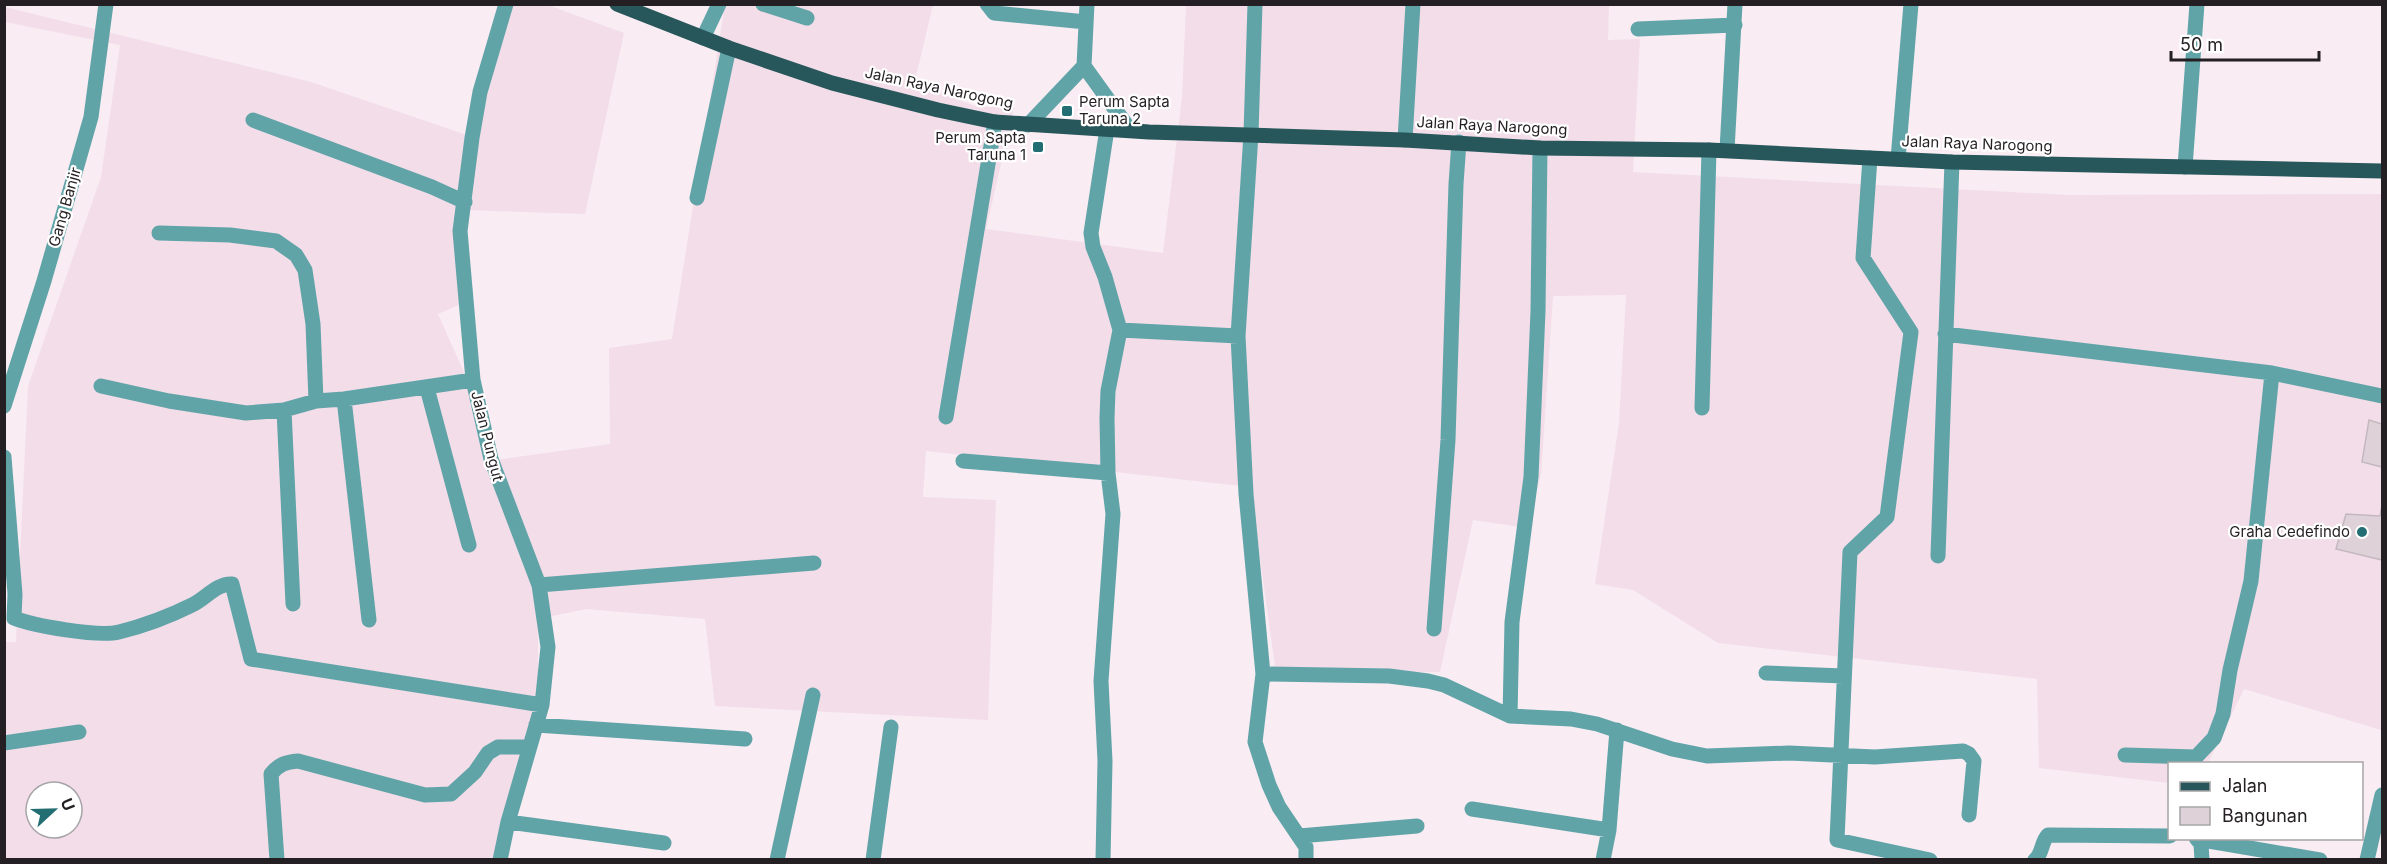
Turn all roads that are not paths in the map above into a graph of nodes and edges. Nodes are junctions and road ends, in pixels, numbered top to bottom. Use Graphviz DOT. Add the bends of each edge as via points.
graph roads {
  1 [pos="105,4"];
  2 [pos="506,4"];
  3 [pos="618,4"];
  4 [pos="719,4"];
  5 [pos="763,4"];
  6 [pos="987,4"];
  7 [pos="1088,4"];
  8 [pos="1255,4"];
  9 [pos="1413,4"];
  10 [pos="1735,4"];
  11 [pos="1911,4"];
  12 [pos="2197,4"];
  13 [pos="807,18"];
  14 [pos="1086,22"];
  15 [pos="1735,25"];
  16 [pos="1638,29"];
  17 [pos="703,38"];
  18 [pos="729,48"];
  19 [pos="1084,66"];
  20 [pos="253,120"];
  21 [pos="995,122"];
  22 [pos="1028,125"];
  23 [pos="1107,129"];
  24 [pos="1130,130"];
  25 [pos="1251,134"];
  26 [pos="1405,140"];
  27 [pos="1459,142"];
  28 [pos="1540,148"];
  29 [pos="1709,150"];
  30 [pos="1727,150"];
  31 [pos="1870,158"];
  32 [pos="1898,159"];
  33 [pos="1952,162"];
  34 [pos="2186,167"];
  35 [pos="2382,171"];
  36 [pos="697,198"];
  37 [pos="465,202"];
  38 [pos="159,233"];
  39 [pos="1120,330"];
  40 [pos="1945,334"];
  41 [pos="1238,336"];
  42 [pos="2272,373"];
  43 [pos="473,380"];
  44 [pos="101,387"];
  45 [pos="427,388"];
  46 [pos="2382,396"];
  47 [pos="344,399"];
  48 [pos="316,401"];
  49 [pos="4,406"];
  50 [pos="1702,408"];
  51 [pos="284,410"];
  52 [pos="946,417"];
  53 [pos="4,457"];
  54 [pos="963,461"];
  55 [pos="1108,473"];
  56 [pos="469,545"];
  57 [pos="1938,556"];
  58 [pos="814,563"];
  59 [pos="539,585"];
  60 [pos="293,604"];
  61 [pos="369,620"];
  62 [pos="1434,630"];
  63 [pos="1766,673"];
  64 [pos="1263,674"];
  65 [pos="1845,676"];
  66 [pos="813,694"];
  67 [pos="542,705"];
  68 [pos="1510,716"];
  69 [pos="536,725"];
  70 [pos="891,727"];
  71 [pos="1617,730"];
  72 [pos="79,732"];
  73 [pos="745,739"];
  74 [pos="4,743"];
  75 [pos="529,747"];
  76 [pos="2125,755"];
  77 [pos="1841,756"];
  78 [pos="2382,795"];
  79 [pos="1472,809"];
  80 [pos="1969,815"];
  81 [pos="508,822"];
  82 [pos="1417,826"];
  83 [pos="1608,830"];
  84 [pos="1299,836"];
  85 [pos="2168,836"];
  86 [pos="2198,840"];
  87 [pos="2203,840"];
  88 [pos="664,843"];
  89 [pos="1904,857"];
  90 [pos="278,860"];
  91 [pos="500,860"];
  92 [pos="777,860"];
  93 [pos="873,860"];
  94 [pos="1103,860"];
  95 [pos="1306,860"];
  96 [pos="1604,860"];
  97 [pos="1930,860"];
  98 [pos="2035,860"];
  99 [pos="2202,860"];
  100 [pos="2320,860"];
  101 [pos="2367,860"];
  1 -- 49 [label="street, Gang Banjir" via="91,117"];
  2 -- 37 [label="street, Jalan Pungut" via="480,92"];
  3 -- 17 [label="main road, Jalan Raya Narogong"];
  4 -- 17 [label="street"];
  5 -- 13 [label="street"];
  6 -- 14 [label="street" via="994,13"];
  7 -- 14 [label="street"];
  8 -- 25 [label="street"];
  9 -- 26 [label="street"];
  10 -- 15 [label="street"];
  11 -- 32 [label="street"];
  12 -- 34 [label="street"];
  14 -- 19 [label="street"];
  15 -- 16 [label="street"];
  15 -- 30 [label="street"];
  17 -- 18 [label="main road, Jalan Raya Narogong"];
  18 -- 21 [label="main road, Jalan Raya Narogong" via="832,83"];
  18 -- 36 [label="street"];
  19 -- 22 [label="street"];
  19 -- 24 [label="street"];
  20 -- 37 [label="street"];
  21 -- 22 [label="main road, Jalan Raya Narogong"];
  21 -- 52 [label="street"];
  22 -- 23 [label="main road, Jalan Raya Narogong"];
  23 -- 24 [label="main road, Jalan Raya Narogong"];
  23 -- 39 [label="street" via="1091,233"];
  24 -- 25 [label="main road, Jalan Raya Narogong"];
  25 -- 26 [label="main road, Jalan Raya Narogong"];
  25 -- 41 [label="street"];
  26 -- 27 [label="main road, Jalan Raya Narogong"];
  27 -- 28 [label="main road, Jalan Raya Narogong"];
  27 -- 62 [label="street" via="1448,440"];
  28 -- 29 [label="main road, Jalan Raya Narogong"];
  28 -- 68 [label="street" via="1531,477 1512,622"];
  29 -- 30 [label="main road, Jalan Raya Narogong"];
  29 -- 50 [label="street"];
  30 -- 31 [label="main road, Jalan Raya Narogong"];
  31 -- 32 [label="main road, Jalan Raya Narogong"];
  31 -- 65 [label="street" via="1863,258 1911,332 1887,518 1850,552"];
  32 -- 33 [label="main road, Jalan Raya Narogong"];
  33 -- 34 [label="main road, Jalan Raya Narogong"];
  33 -- 40 [label="street"];
  34 -- 35 [label="main road, Jalan Raya Narogong"];
  37 -- 43 [label="street, Jalan Pungut" via="460,231"];
  38 -- 48 [label="street" via="276,241 296,255 305,270 313,324"];
  39 -- 41 [label="street"];
  39 -- 55 [label="street" via="1108,391"];
  40 -- 42 [label="street"];
  40 -- 57 [label="street"];
  41 -- 64 [label="street" via="1246,494"];
  42 -- 46 [label="street"];
  42 -- 76 [label="street" via="2252,581 2223,714 2214,738 2196,757"];
  43 -- 45 [label="street"];
  43 -- 59 [label="street, Jalan Pungut" via="491,459"];
  44 -- 51 [label="street" via="246,413"];
  45 -- 47 [label="street"];
  45 -- 56 [label="street"];
  47 -- 48 [label="street"];
  47 -- 61 [label="street"];
  48 -- 51 [label="street"];
  51 -- 60 [label="street"];
  53 -- 67 [label="street" via="14,618 40,626 117,633 194,604 232,584 251,658"];
  54 -- 55 [label="street"];
  55 -- 94 [label="street" via="1113,514 1101,681 1105,761"];
  58 -- 59 [label="street"];
  59 -- 67 [label="street, Jalan Pungut" via="548,647"];
  63 -- 65 [label="street"];
  64 -- 68 [label="street" via="1409,677 1444,685"];
  64 -- 84 [label="street" via="1257,752 1279,807"];
  65 -- 77 [label="street"];
  66 -- 92 [label="street"];
  67 -- 69 [label="street, Jalan Pungut"];
  68 -- 71 [label="street" via="1571,718"];
  69 -- 73 [label="street"];
  69 -- 75 [label="street, Jalan Pungut"];
  70 -- 93 [label="street"];
  71 -- 77 [label="street" via="1707,756"];
  71 -- 83 [label="street"];
  72 -- 74 [label="street"];
  75 -- 81 [label="street, Jalan Pungut"];
  75 -- 90 [label="street" via="498,747 488,753 475,772 451,794 425,795 298,761 277,766 271,774"];
  77 -- 80 [label="street" via="1966,752 1974,761"];
  77 -- 89 [label="street" via="1837,840"];
  78 -- 101 [label="street"];
  79 -- 83 [label="street"];
  81 -- 88 [label="street"];
  81 -- 91 [label="street, Jalan Pungut"];
  82 -- 84 [label="street"];
  83 -- 96 [label="street"];
  84 -- 95 [label="street" via="1306,847"];
  85 -- 98 [label="street" via="2048,835 2041,855"];
  86 -- 99 [label="street"];
  87 -- 100 [label="street"];
  89 -- 97 [label="street"];
}
